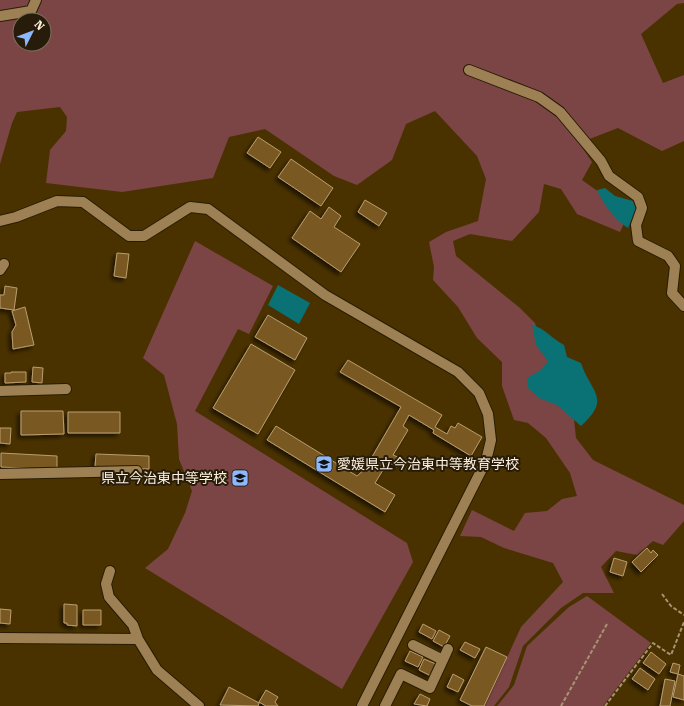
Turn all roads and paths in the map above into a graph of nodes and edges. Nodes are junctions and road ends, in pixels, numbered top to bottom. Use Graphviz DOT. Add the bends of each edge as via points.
graph roads {
  1 [pos="36,0"];
  2 [pos="0,16"];
  3 [pos="469,70"];
  4 [pos="0,221"];
  5 [pos="684,306"];
  6 [pos="66,389"];
  7 [pos="0,391"];
  8 [pos="137,471"];
  9 [pos="0,474"];
  10 [pos="110,571"];
  11 [pos="662,594"];
  12 [pos="684,615"];
  13 [pos="684,622"];
  14 [pos="607,624"];
  15 [pos="0,638"];
  16 [pos="138,639"];
  17 [pos="413,645"];
  18 [pos="448,649"];
  19 [pos="443,660"];
  20 [pos="198,706"];
  21 [pos="362,706"];
  22 [pos="385,706"];
  23 [pos="561,706"];
  24 [pos="605,706"];
  1 -- 2 [label="street" via="31,11"];
  3 -- 5 [label="street" via="539,97 560,112 601,161 608,176 638,197 642,208 636,225 638,240 668,256 675,266 672,293"];
  4 -- 21 [label="street" via="57,201 83,202 129,236 144,236 190,207 208,209 325,295 458,372 479,392 488,414 491,440 486,461"];
  6 -- 7 [label="street"];
  8 -- 9 [label="street"];
  10 -- 16 [label="street" via="106,584 109,597 133,625"];
  11 -- 12 [label="path" via="671,606"];
  13 -- 24 [label="path" via="671,654 653,642"];
  14 -- 23 [label="path"];
  15 -- 16 [label="street"];
  16 -- 20 [label="street" via="157,670"];
  17 -- 19 [label="street"];
  18 -- 19 [label="street"];
  19 -- 22 [label="street" via="430,688 401,674"];
}
